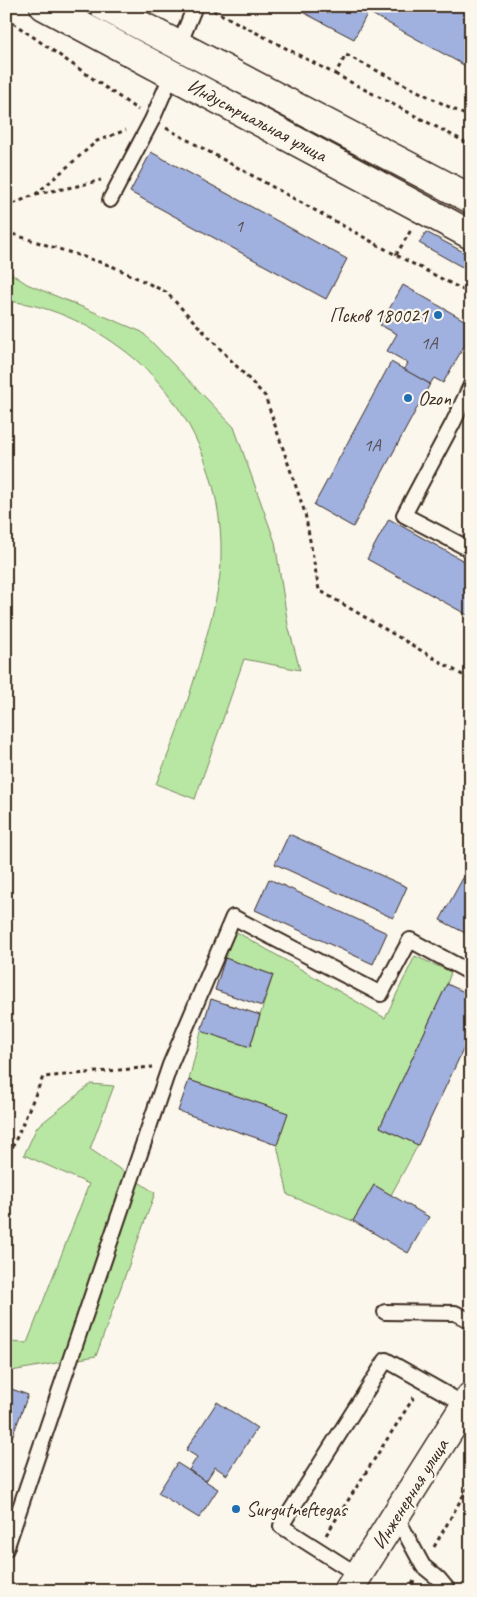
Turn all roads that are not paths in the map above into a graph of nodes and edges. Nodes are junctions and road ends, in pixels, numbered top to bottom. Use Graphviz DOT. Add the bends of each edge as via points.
graph roads {
  1 [pos="44,6"];
  2 [pos="104,6"];
  3 [pos="195,6"];
  4 [pos="179,45"];
  5 [pos="172,74"];
  6 [pos="110,200"];
  7 [pos="471,200"];
  8 [pos="471,235"];
  9 [pos="471,385"];
  10 [pos="471,550"];
  11 [pos="471,973"];
  12 [pos="385,1312"];
  13 [pos="471,1322"];
  14 [pos="468,1401"];
  15 [pos="396,1516"];
  16 [pos="6,1549"];
  17 [pos="353,1583"];
  18 [pos="449,1591"];
  1 -- 5 [label="street, Индустриальная улица"];
  2 -- 4 [label="street, Индустриальная улица"];
  3 -- 4 [label="lane"];
  4 -- 7 [label="street, Индустриальная улица"];
  5 -- 6 [label="lane"];
  5 -- 8 [label="street, Индустриальная улица"];
  9 -- 10 [label="lane" via="404,515"];
  11 -- 16 [label="lane" via="410,940 381,994 233,917 170,1065"];
  12 -- 13 [label="lane" via="455,1313"];
  14 -- 15 [label="street, Инженерная улица"];
  14 -- 17 [label="lane" via="424,1382 386,1360 281,1526 316,1550"];
  15 -- 17 [label="street, Инженерная улица"];
  15 -- 18 [label="lane" via="423,1566"];
}
